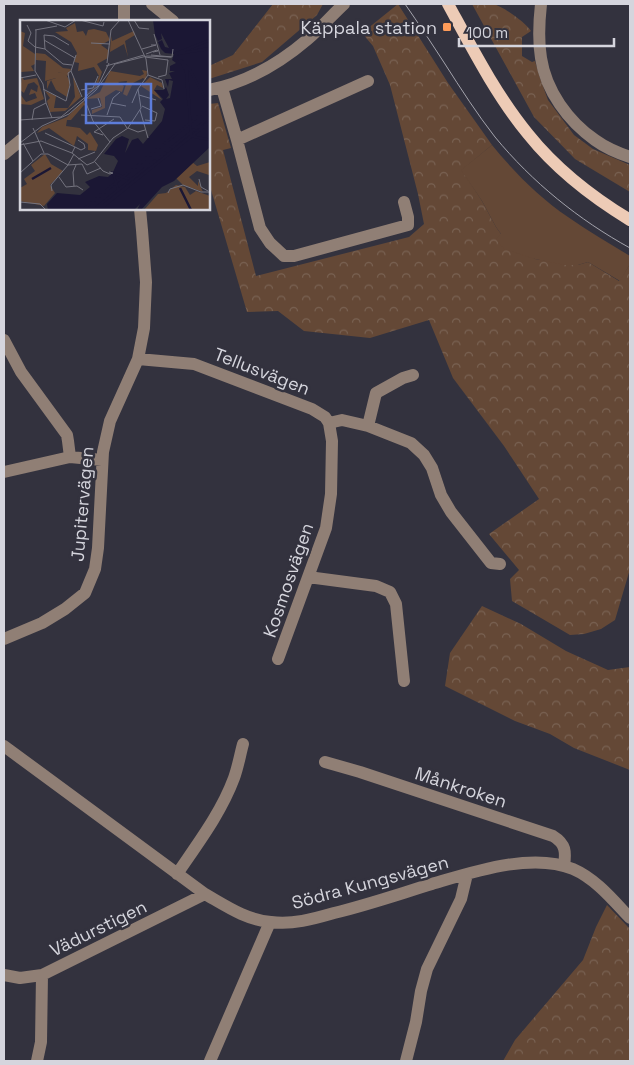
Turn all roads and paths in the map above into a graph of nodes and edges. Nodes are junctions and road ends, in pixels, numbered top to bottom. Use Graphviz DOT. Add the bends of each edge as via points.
graph roads {
  1 [pos="124,4"];
  2 [pos="152,4"];
  3 [pos="344,4"];
  4 [pos="439,4"];
  5 [pos="448,4"];
  6 [pos="541,4"];
  7 [pos="124,20"];
  8 [pos="172,20"];
  9 [pos="464,34"];
  10 [pos="368,81"];
  11 [pos="215,89"];
  12 [pos="238,140"];
  13 [pos="20,141"];
  14 [pos="4,154"];
  15 [pos="630,157"];
  16 [pos="404,202"];
  17 [pos="140,210"];
  18 [pos="630,220"];
  19 [pos="4,340"];
  20 [pos="138,359"];
  21 [pos="413,374"];
  22 [pos="329,423"];
  23 [pos="368,426"];
  24 [pos="70,457"];
  25 [pos="102,460"];
  26 [pos="4,472"];
  27 [pos="500,564"];
  28 [pos="308,577"];
  29 [pos="4,639"];
  30 [pos="278,659"];
  31 [pos="404,681"];
  32 [pos="243,744"];
  33 [pos="4,746"];
  34 [pos="325,762"];
  35 [pos="564,866"];
  36 [pos="177,874"];
  37 [pos="467,874"];
  38 [pos="205,894"];
  39 [pos="630,918"];
  40 [pos="270,922"];
  41 [pos="4,975"];
  42 [pos="42,975"];
  43 [pos="37,1061"];
  44 [pos="210,1061"];
  45 [pos="406,1061"];
  1 -- 7 [label="street"];
  2 -- 8 [label="street"];
  3 -- 11 [label="street" via="289,54 234,84"];
  4 -- 9 [label="main road"];
  5 -- 9 [label="main road"];
  6 -- 15 [label="street" via="540,54 552,92 581,129 608,148"];
  9 -- 18 [label="main road" via="528,135 548,157 597,199"];
  10 -- 12 [label="street"];
  11 -- 12 [label="street"];
  12 -- 16 [label="street" via="260,228 284,256 408,225"];
  13 -- 14 [label="street"];
  17 -- 20 [label="street, Jupitervägen" via="146,282 144,328"];
  19 -- 24 [label="street" via="21,372 67,435"];
  20 -- 22 [label="street, Tellusvägen" via="194,364 312,409"];
  20 -- 25 [label="street, Jupitervägen" via="110,421"];
  21 -- 23 [label="street" via="376,393"];
  22 -- 23 [label="street" via="342,420"];
  22 -- 28 [label="street, Kosmosvägen" via="332,441 326,528"];
  23 -- 27 [label="street" via="411,443 424,455 451,512 491,563"];
  24 -- 25 [label="street"];
  24 -- 26 [label="street"];
  25 -- 29 [label="street, Jupitervägen" via="98,548 95,569 85,593 42,623"];
  28 -- 30 [label="street, Kosmosvägen"];
  28 -- 31 [label="street" via="376,586 390,592 396,604"];
  32 -- 36 [label="street" via="228,793"];
  33 -- 36 [label="street, Södra Kungsvägen"];
  34 -- 35 [label="street, Månkroken" via="553,836 564,848"];
  35 -- 37 [label="street, Södra Kungsvägen" via="516,864"];
  35 -- 39 [label="street, Södra Kungsvägen" via="594,881"];
  36 -- 38 [label="street, Södra Kungsvägen"];
  37 -- 40 [label="street, Södra Kungsvägen" via="310,919"];
  37 -- 45 [label="street" via="461,899 427,969"];
  38 -- 40 [label="street, Södra Kungsvägen" via="239,914"];
  38 -- 42 [label="street, Vädurstigen"];
  40 -- 44 [label="street"];
  41 -- 42 [label="street, Vädurstigen" via="20,978"];
  42 -- 43 [label="street" via="41,1042"];
}
